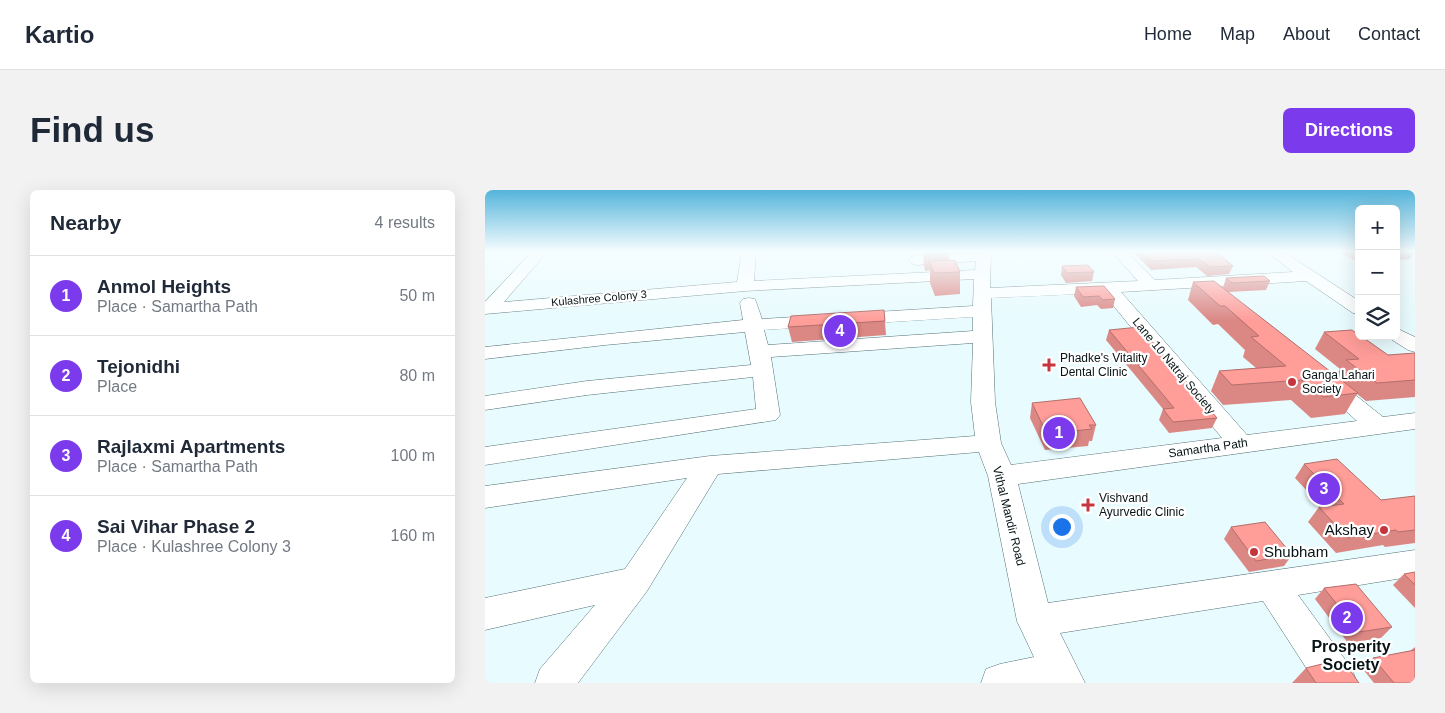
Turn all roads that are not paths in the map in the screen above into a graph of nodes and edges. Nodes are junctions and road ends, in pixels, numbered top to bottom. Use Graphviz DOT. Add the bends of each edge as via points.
graph roads {
  1 [pos="517,275"];
  2 [pos="748,275"];
  3 [pos="1141,275"];
  4 [pos="1243,275"];
  5 [pos="1310,276"];
  6 [pos="983,277"];
  7 [pos="1249,280"];
  8 [pos="1203,283"];
  9 [pos="1151,286"];
  10 [pos="1108,288"];
  11 [pos="747,295"];
  12 [pos="1226,301"];
  13 [pos="489,304"];
  14 [pos="1355,306"];
  15 [pos="755,325"];
  16 [pos="1403,334"];
  17 [pos="983,336"];
  18 [pos="1415,346"];
  19 [pos="485,353"];
  20 [pos="762,361"];
  21 [pos="1310,370"];
  22 [pos="485,403"];
  23 [pos="1415,421"];
  24 [pos="1378,426"];
  25 [pos="988,443"];
  26 [pos="1241,444"];
  27 [pos="485,456"];
  28 [pos="709,465"];
  29 [pos="1002,476"];
  30 [pos="485,497"];
  31 [pos="1415,563"];
  32 [pos="635,581"];
  33 [pos="1271,584"];
  34 [pos="485,614"];
  35 [pos="1035,621"];
  36 [pos="1063,676"];
  37 [pos="554,683"];
  38 [pos="1001,683"];
  39 [pos="1338,683"];
  1 -- 13 [label="street"];
  2 -- 11 [label="street"];
  3 -- 9 [label="street"];
  4 -- 7 [label="street"];
  5 -- 7 [label="street"];
  5 -- 14 [label="street"];
  6 -- 10 [label="street"];
  6 -- 11 [label="street, Kulashree Colony 3"];
  6 -- 15 [label="street"];
  6 -- 17 [label="street, Vithal Mandir Road"];
  7 -- 8 [label="street"];
  8 -- 9 [label="street"];
  8 -- 12 [label="street"];
  9 -- 10 [label="street"];
  10 -- 26 [label="street, Lane 10 Natraj Society"];
  11 -- 13 [label="street, Kulashree Colony 3"];
  11 -- 15 [label="street"];
  15 -- 19 [label="street"];
  15 -- 20 [label="street"];
  16 -- 18 [label="street"];
  17 -- 20 [label="street"];
  17 -- 25 [label="street, Vithal Mandir Road" via="983,402"];
  20 -- 22 [label="street"];
  20 -- 27 [label="street" via="768,416"];
  21 -- 24 [label="street"];
  23 -- 24 [label="street, Samartha Path"];
  24 -- 26 [label="street, Samartha Path"];
  25 -- 28 [label="street"];
  25 -- 29 [label="street, Vithal Mandir Road"];
  26 -- 29 [label="street, Samartha Path"];
  28 -- 30 [label="street"];
  28 -- 32 [label="street"];
  29 -- 35 [label="street, Vithal Mandir Road"];
  31 -- 33 [label="street"];
  32 -- 34 [label="street"];
  32 -- 37 [label="street"];
  33 -- 35 [label="street"];
  33 -- 39 [label="street"];
  35 -- 36 [label="street, Vithal Mandir Road"];
  36 -- 38 [label="street"];
}
